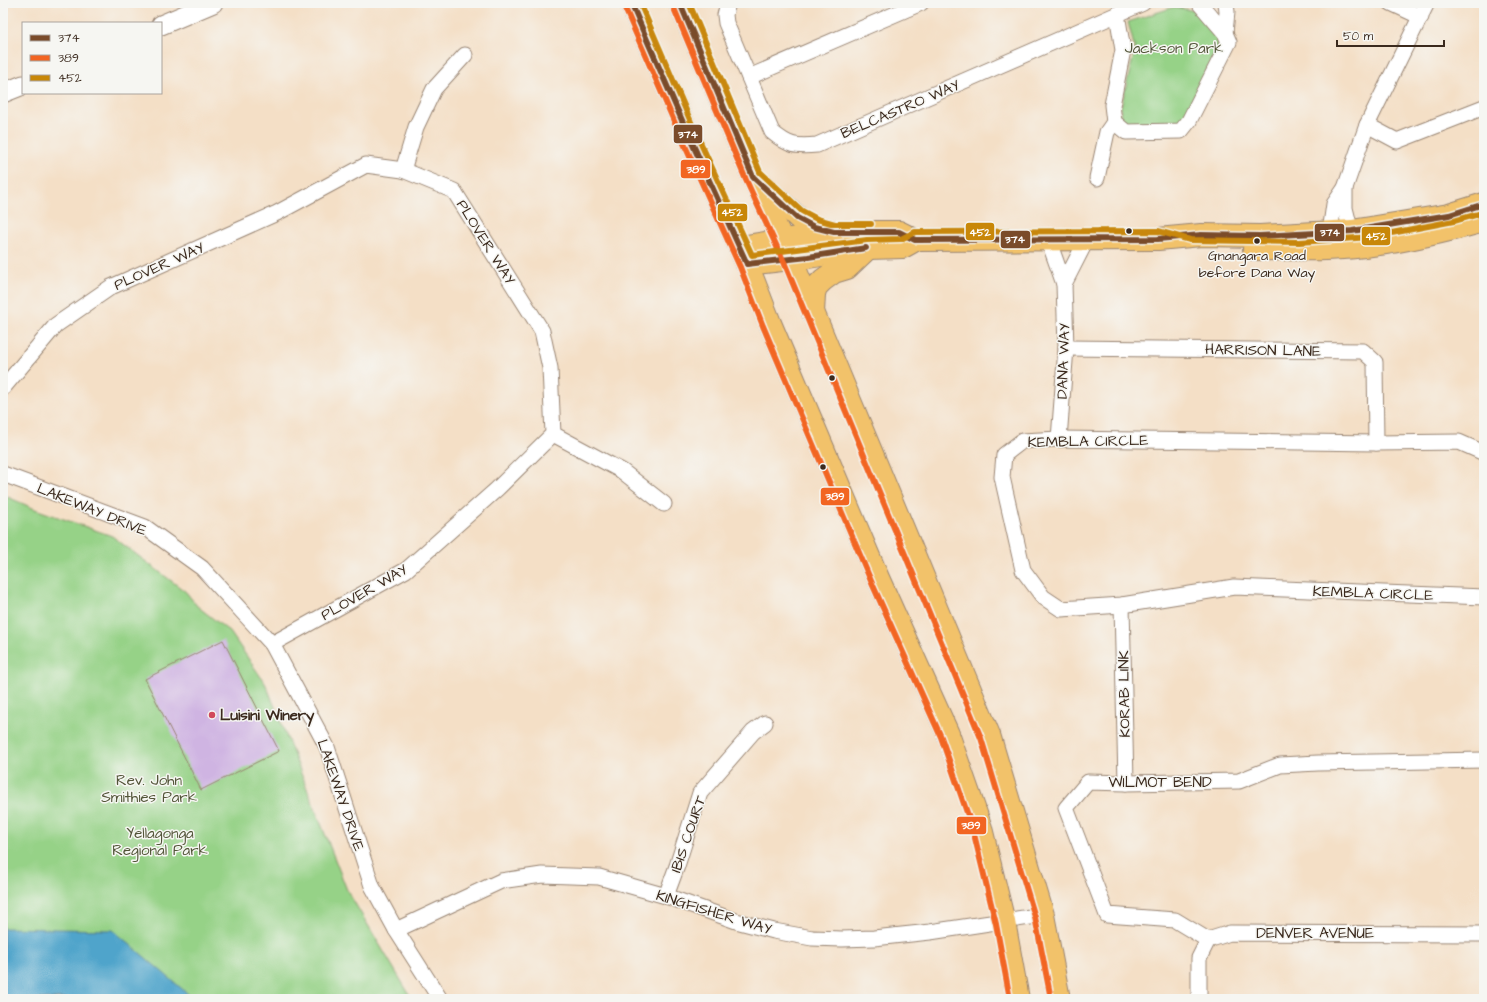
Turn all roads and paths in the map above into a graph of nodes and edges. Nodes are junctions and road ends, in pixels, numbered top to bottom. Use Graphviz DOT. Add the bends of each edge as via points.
graph roads {
  1 [pos="213,3"];
  2 [pos="631,3"];
  3 [pos="680,3"];
  4 [pos="921,3"];
  5 [pos="1143,3"];
  6 [pos="1201,3"];
  7 [pos="1226,3"];
  8 [pos="1391,3"];
  9 [pos="1427,3"];
  10 [pos="727,9"];
  11 [pos="1117,14"];
  12 [pos="1420,17"];
  13 [pos="162,25"];
  14 [pos="1225,33"];
  15 [pos="465,55"];
  16 [pos="749,77"];
  17 [pos="22,85"];
  18 [pos="3,93"];
  19 [pos="1484,107"];
  20 [pos="1114,122"];
  21 [pos="1367,125"];
  22 [pos="403,170"];
  23 [pos="753,177"];
  24 [pos="1097,178"];
  25 [pos="1345,188"];
  26 [pos="1484,204"];
  27 [pos="1484,221"];
  28 [pos="834,232"];
  29 [pos="1048,239"];
  30 [pos="1087,239"];
  31 [pos="1342,239"];
  32 [pos="916,240"];
  33 [pos="868,248"];
  34 [pos="787,250"];
  35 [pos="744,255"];
  36 [pos="1064,284"];
  37 [pos="813,312"];
  38 [pos="1066,348"];
  39 [pos="3,388"];
  40 [pos="553,434"];
  41 [pos="1059,439"];
  42 [pos="1376,443"];
  43 [pos="1484,453"];
  44 [pos="3,474"];
  45 [pos="664,504"];
  46 [pos="1484,597"];
  47 [pos="1122,605"];
  48 [pos="272,644"];
  49 [pos="765,723"];
  50 [pos="1484,760"];
  51 [pos="1126,783"];
  52 [pos="666,896"];
  53 [pos="1043,915"];
  54 [pos="1004,922"];
  55 [pos="396,930"];
  56 [pos="1484,934"];
  57 [pos="1208,940"];
  58 [pos="440,999"];
  59 [pos="1018,999"];
  60 [pos="1059,999"];
  61 [pos="1200,999"];
  1 -- 13 [label="street"];
  2 -- 35 [label="main road"];
  3 -- 23 [label="main road"];
  4 -- 16 [label="street"];
  5 -- 11 [label="street, BELCASTRO WAY"];
  6 -- 14 [label="street"];
  7 -- 14 [label="street"];
  8 -- 12 [label="street"];
  9 -- 12 [label="street"];
  10 -- 16 [label="street, BELCASTRO WAY" via="726,23"];
  11 -- 16 [label="street, BELCASTRO WAY" via="817,144 800,147 784,142 772,132"];
  11 -- 20 [label="street" via="1123,50 1112,105"];
  12 -- 21 [label="street"];
  14 -- 20 [label="street" via="1229,42 1189,121 1181,131 1126,132"];
  15 -- 22 [label="street" via="434,90 416,127"];
  17 -- 18 [label="street"];
  19 -- 21 [label="street" via="1397,140"];
  20 -- 24 [label="street" via="1107,132"];
  21 -- 25 [label="street"];
  22 -- 39 [label="street, PLOVER WAY" via="366,165 277,213 111,287 56,325"];
  22 -- 40 [label="street, PLOVER WAY" via="454,191 542,331 550,368"];
  23 -- 28 [label="main road" via="802,221"];
  23 -- 34 [label="main road"];
  25 -- 31 [label="street"];
  25 -- 31 [label="street" via="1334,204"];
  26 -- 31 [label="main road" via="1449,215"];
  27 -- 31 [label="main road" via="1372,245"];
  28 -- 32 [label="main road" via="899,232"];
  28 -- 34 [label="main road"];
  29 -- 30 [label="main road"];
  29 -- 32 [label="main road"];
  29 -- 36 [label="street, DANA WAY"];
  30 -- 31 [label="main road" via="1158,239 1201,235"];
  30 -- 36 [label="street, DANA WAY"];
  32 -- 33 [label="main road" via="903,247"];
  33 -- 34 [label="main road"];
  33 -- 37 [label="main road" via="847,268 834,272 816,287"];
  34 -- 35 [label="main road"];
  34 -- 37 [label="main road"];
  35 -- 54 [label="main road" via="770,323 878,578 948,734 981,828"];
  36 -- 38 [label="street, DANA WAY"];
  37 -- 53 [label="main road" via="989,735"];
  38 -- 41 [label="street, DANA WAY"];
  38 -- 42 [label="street, HARRISON LANE" via="1363,351 1374,362"];
  40 -- 45 [label="street" via="622,471"];
  40 -- 48 [label="street, PLOVER WAY" via="498,489 406,570"];
  41 -- 42 [label="street, KEMBLA CIRCLE"];
  41 -- 47 [label="street, KEMBLA CIRCLE" via="1022,441 1004,455 1002,477 1023,570 1043,597 1061,610"];
  42 -- 43 [label="street, KEMBLA CIRCLE" via="1459,442"];
  44 -- 48 [label="street, LAKEWAY DRIVE" via="145,527 202,568"];
  46 -- 47 [label="street, KEMBLA CIRCLE" via="1234,587"];
  47 -- 51 [label="street, KORAB LINK"];
  48 -- 55 [label="street, LAKEWAY DRIVE" via="327,746 372,886"];
  49 -- 52 [label="street, IBIS COURT" via="753,732 700,793"];
  50 -- 51 [label="street, WILMOT BEND" via="1280,765 1239,781"];
  51 -- 57 [label="street, WILMOT BEND" via="1088,782 1066,808 1107,915 1175,920"];
  52 -- 54 [label="street, KINGFISHER WAY" via="736,921 812,938 874,938"];
  52 -- 55 [label="street, KINGFISHER WAY" via="599,877 542,875 501,881"];
  53 -- 54 [label="street, KINGFISHER WAY"];
  53 -- 60 [label="main road"];
  54 -- 59 [label="main road"];
  55 -- 58 [label="street, LAKEWAY DRIVE"];
  56 -- 57 [label="street, DENVER AVENUE" via="1230,933"];
  57 -- 61 [label="street" via="1199,958"];
}
